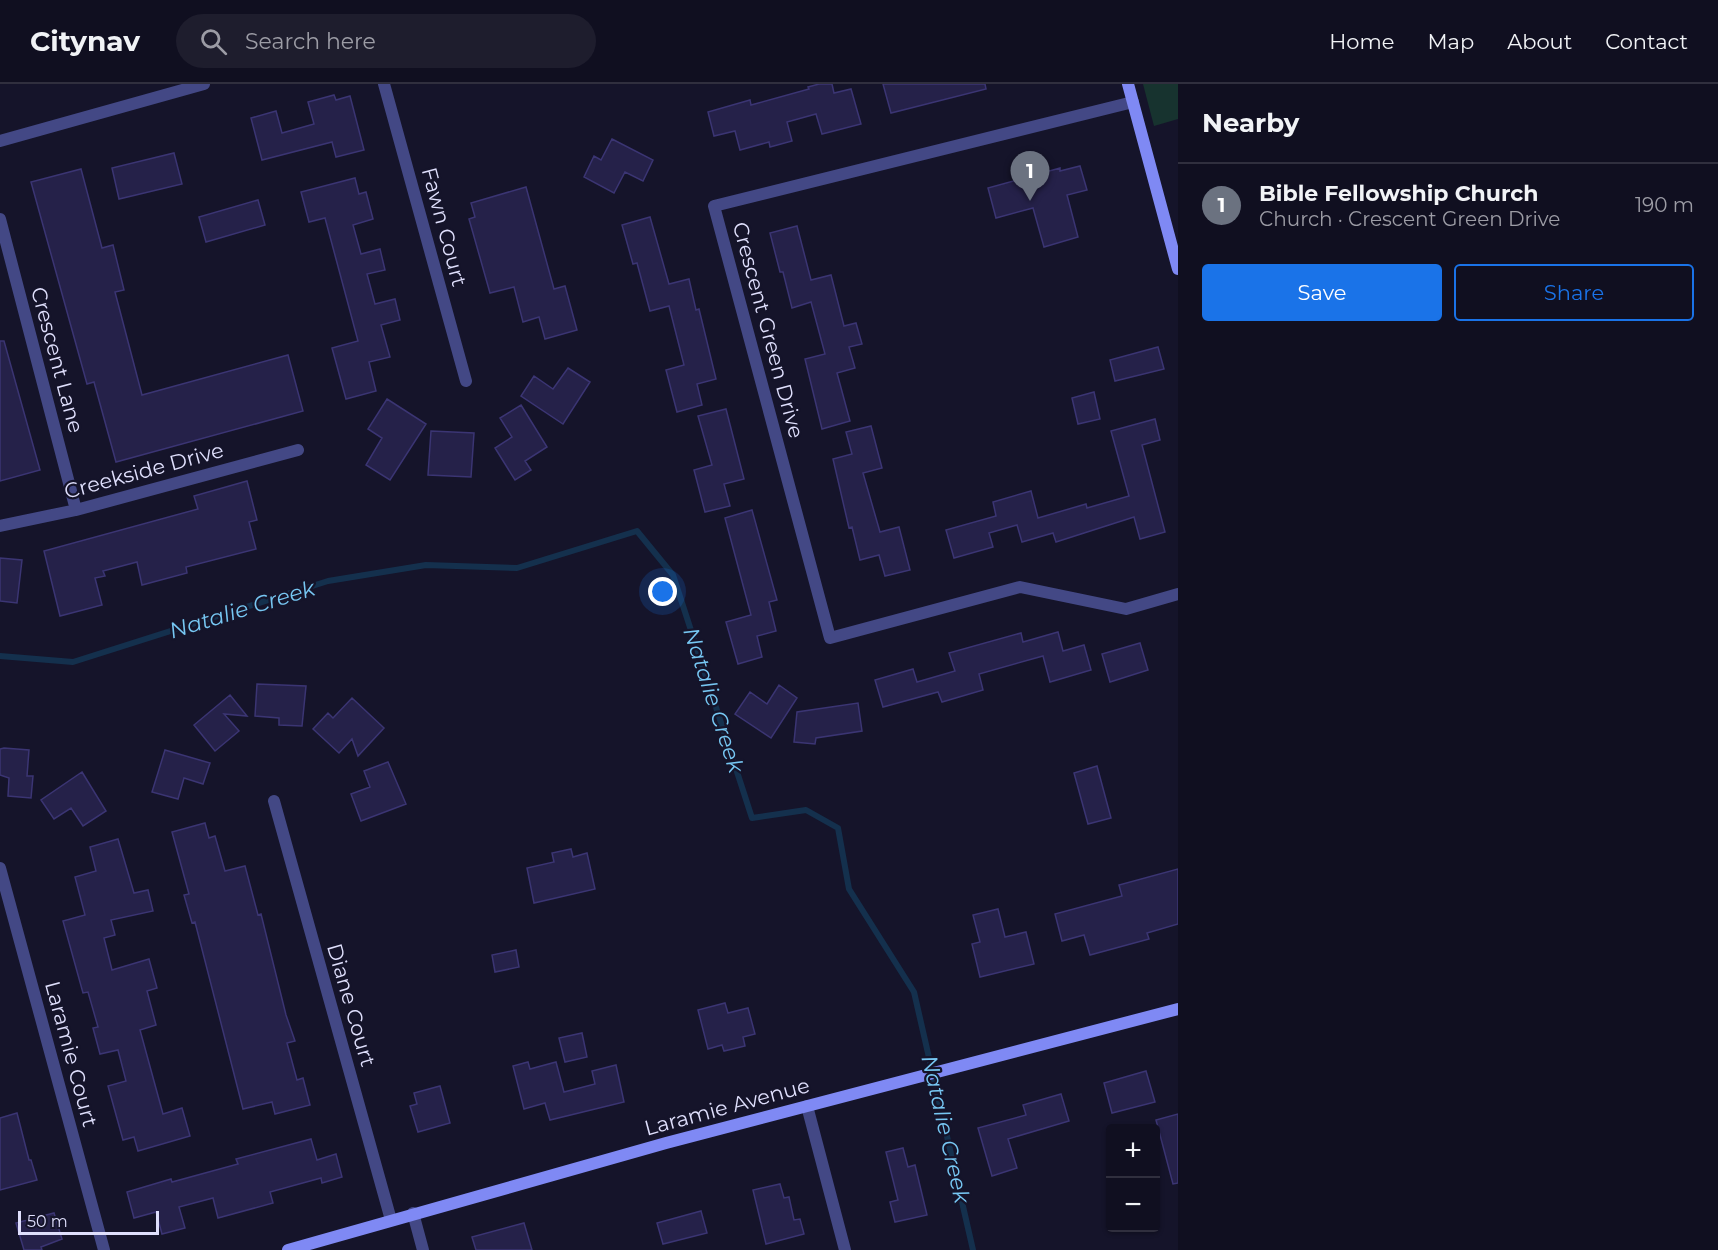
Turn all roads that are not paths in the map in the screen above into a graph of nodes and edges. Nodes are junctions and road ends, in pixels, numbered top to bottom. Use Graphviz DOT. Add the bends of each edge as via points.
graph roads {
  1 [pos="204,84"];
  2 [pos="384,84"];
  3 [pos="1128,84"];
  4 [pos="1133,102"];
  5 [pos="0,141"];
  6 [pos="0,219"];
  7 [pos="1178,269"];
  8 [pos="466,381"];
  9 [pos="298,450"];
  10 [pos="76,510"];
  11 [pos="0,526"];
  12 [pos="1178,594"];
  13 [pos="273,801"];
  14 [pos="0,868"];
  15 [pos="1178,1009"];
  16 [pos="807,1106"];
  17 [pos="413,1213"];
  18 [pos="392,1220"];
  19 [pos="104,1250"];
  20 [pos="288,1250"];
  21 [pos="423,1250"];
  22 [pos="845,1250"];
  1 -- 5 [label="street"];
  2 -- 8 [label="street, Fawn Court"];
  3 -- 4 [label="street"];
  4 -- 7 [label="street"];
  4 -- 12 [label="street, Crescent Green Drive" via="714,206 830,638 1020,587 1126,609"];
  6 -- 10 [label="street, Crescent Lane"];
  9 -- 10 [label="street, Creekside Drive"];
  10 -- 11 [label="street, Creekside Drive"];
  13 -- 18 [label="street, Diane Court"];
  14 -- 19 [label="street, Laramie Court"];
  15 -- 16 [label="street, Laramie Avenue"];
  16 -- 17 [label="street, Laramie Avenue"];
  16 -- 22 [label="street"];
  17 -- 18 [label="street, Laramie Avenue"];
  17 -- 21 [label="street"];
  18 -- 20 [label="street, Laramie Avenue"];
}
